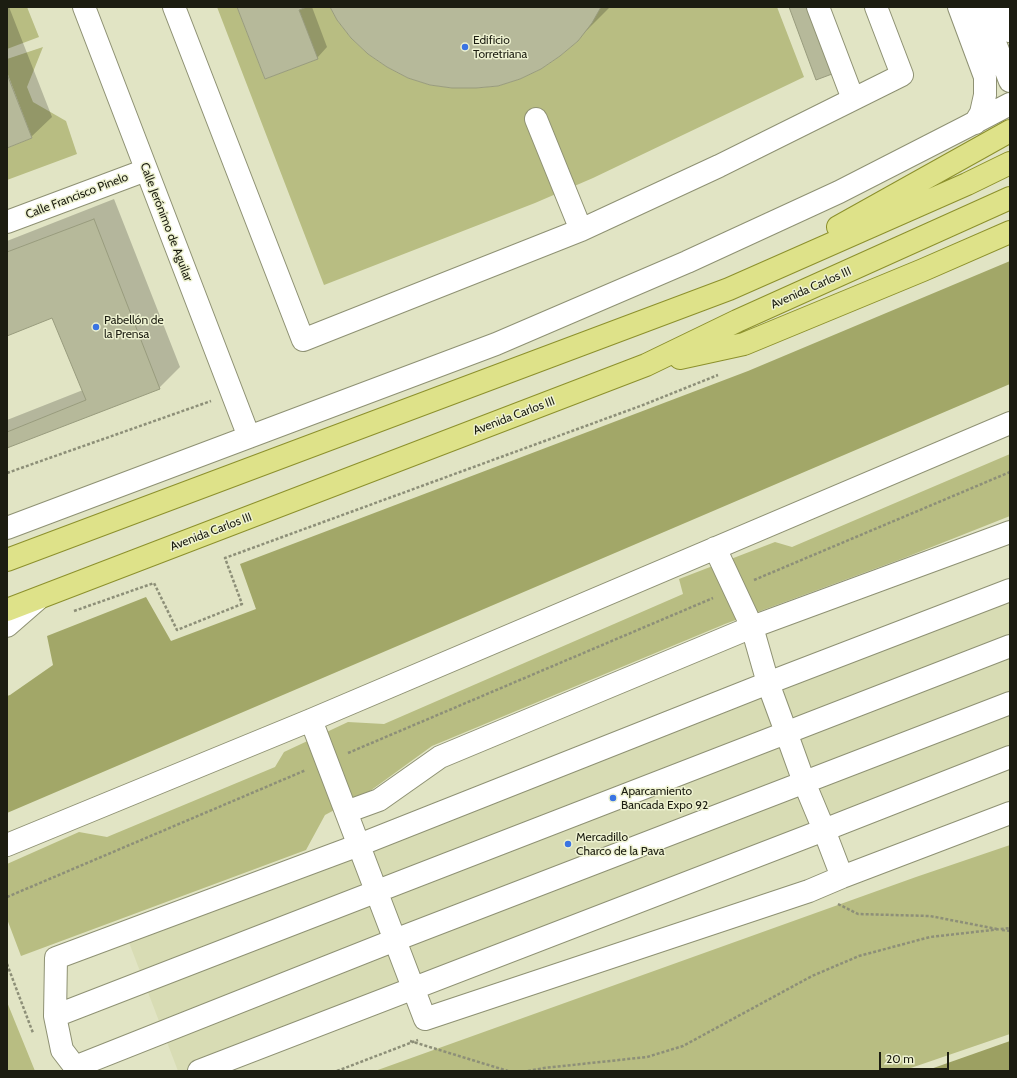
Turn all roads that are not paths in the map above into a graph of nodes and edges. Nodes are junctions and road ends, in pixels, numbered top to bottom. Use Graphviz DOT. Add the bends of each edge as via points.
graph roads {
  1 [pos="84,7"];
  2 [pos="174,7"];
  3 [pos="818,7"];
  4 [pos="876,7"];
  5 [pos="959,7"];
  6 [pos="981,7"];
  7 [pos="1000,7"];
  8 [pos="1010,31"];
  9 [pos="1010,81"];
  10 [pos="853,99"];
  11 [pos="1010,104"];
  12 [pos="536,119"];
  13 [pos="975,123"];
  14 [pos="1010,131"];
  15 [pos="1010,163"];
  16 [pos="146,170"];
  17 [pos="1010,198"];
  18 [pos="7,222"];
  19 [pos="581,230"];
  20 [pos="1010,232"];
  21 [pos="729,289"];
  22 [pos="646,365"];
  23 [pos="1010,423"];
  24 [pos="249,437"];
  25 [pos="7,528"];
  26 [pos="1010,532"];
  27 [pos="716,548"];
  28 [pos="7,560"];
  29 [pos="1010,590"];
  30 [pos="41,597"];
  31 [pos="7,610"];
  32 [pos="7,626"];
  33 [pos="752,627"];
  34 [pos="1010,646"];
  35 [pos="768,683"];
  36 [pos="1010,703"];
  37 [pos="311,720"];
  38 [pos="786,732"];
  39 [pos="1010,757"];
  40 [pos="804,782"];
  41 [pos="346,812"];
  42 [pos="1010,813"];
  43 [pos="824,830"];
  44 [pos="7,845"];
  45 [pos="359,845"];
  46 [pos="842,877"];
  47 [pos="376,892"];
  48 [pos="395,940"];
  49 [pos="414,988"];
  50 [pos="55,1016"];
  51 [pos="77,1069"];
  52 [pos="199,1071"];
  1 -- 16 [label="street, Calle Jerónimo de Aguilar"];
  2 -- 19 [label="street" via="303,340"];
  3 -- 10 [label="street"];
  4 -- 10 [label="street" via="902,75"];
  5 -- 13 [label="street" via="985,77 986,95"];
  6 -- 9 [label="street"];
  7 -- 8 [label="street"];
  10 -- 19 [label="street" via="719,166"];
  11 -- 13 [label="street"];
  12 -- 19 [label="street"];
  13 -- 24 [label="street" via="839,192 680,265 496,344"];
  14 -- 21 [label="main road"];
  15 -- 21 [label="main road"];
  16 -- 18 [label="street, Calle Francisco Pinelo"];
  16 -- 24 [label="street, Calle Jerónimo de Aguilar"];
  17 -- 22 [label="main road, Avenida Carlos III" via="737,321"];
  20 -- 22 [label="main road" via="744,344"];
  21 -- 28 [label="main road"];
  22 -- 30 [label="main road, Avenida Carlos III"];
  23 -- 27 [label="street"];
  24 -- 25 [label="street"];
  26 -- 33 [label="street"];
  27 -- 33 [label="street"];
  27 -- 37 [label="street"];
  29 -- 35 [label="street"];
  30 -- 31 [label="main road, Avenida Carlos III"];
  30 -- 32 [label="street"];
  33 -- 35 [label="street"];
  33 -- 41 [label="street" via="440,757 379,800"];
  34 -- 38 [label="street"];
  35 -- 38 [label="street"];
  35 -- 45 [label="street"];
  36 -- 40 [label="street"];
  37 -- 41 [label="street"];
  37 -- 44 [label="street"];
  38 -- 40 [label="street"];
  38 -- 47 [label="street"];
  39 -- 43 [label="street"];
  40 -- 43 [label="street"];
  40 -- 48 [label="street"];
  41 -- 45 [label="street"];
  42 -- 46 [label="street"];
  43 -- 46 [label="street"];
  43 -- 49 [label="street"];
  45 -- 47 [label="street"];
  45 -- 50 [label="street" via="56,958"];
  46 -- 49 [label="street" via="809,891 425,1019"];
  47 -- 48 [label="street"];
  47 -- 50 [label="street"];
  48 -- 49 [label="street"];
  48 -- 51 [label="street"];
  49 -- 52 [label="street"];
  50 -- 51 [label="street" via="62,1050"];
}
